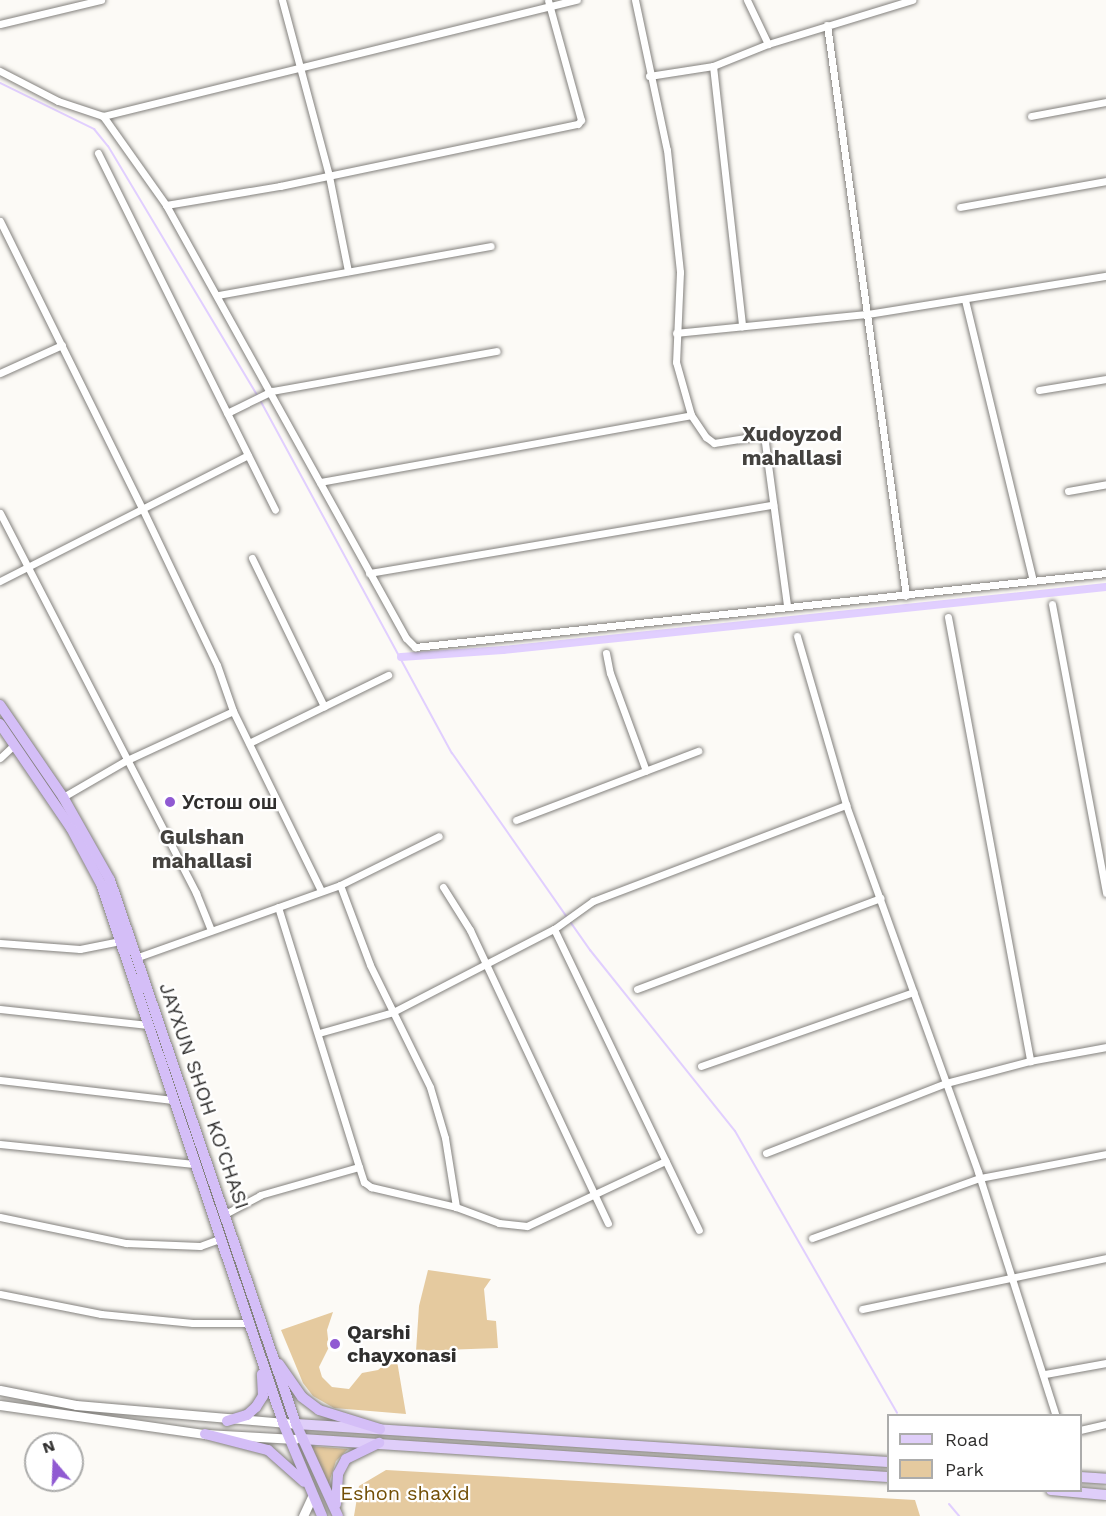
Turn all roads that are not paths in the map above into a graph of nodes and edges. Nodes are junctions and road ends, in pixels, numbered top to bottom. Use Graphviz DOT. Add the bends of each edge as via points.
graph roads {
  1 [pos="101,0"];
  2 [pos="282,0"];
  3 [pos="577,0"];
  4 [pos="634,0"];
  5 [pos="747,0"];
  6 [pos="912,0"];
  7 [pos="549,4"];
  8 [pos="0,24"];
  9 [pos="827,25"];
  10 [pos="768,44"];
  11 [pos="298,66"];
  12 [pos="713,66"];
  13 [pos="0,71"];
  14 [pos="650,76"];
  15 [pos="1106,102"];
  16 [pos="103,116"];
  17 [pos="1031,116"];
  18 [pos="98,153"];
  19 [pos="329,176"];
  20 [pos="1106,181"];
  21 [pos="166,206"];
  22 [pos="960,207"];
  23 [pos="0,221"];
  24 [pos="491,246"];
  25 [pos="348,271"];
  26 [pos="1106,276"];
  27 [pos="218,295"];
  28 [pos="965,300"];
  29 [pos="868,314"];
  30 [pos="742,326"];
  31 [pos="676,333"];
  32 [pos="62,345"];
  33 [pos="496,351"];
  34 [pos="0,373"];
  35 [pos="1106,379"];
  36 [pos="1039,390"];
  37 [pos="269,392"];
  38 [pos="226,413"];
  39 [pos="691,415"];
  40 [pos="248,455"];
  41 [pos="320,482"];
  42 [pos="1106,484"];
  43 [pos="1068,491"];
  44 [pos="773,506"];
  45 [pos="142,508"];
  46 [pos="275,510"];
  47 [pos="0,513"];
  48 [pos="252,558"];
  49 [pos="26,566"];
  50 [pos="369,573"];
  51 [pos="1106,573"];
  52 [pos="0,581"];
  53 [pos="1033,581"];
  54 [pos="906,596"];
  55 [pos="1052,604"];
  56 [pos="787,606"];
  57 [pos="948,617"];
  58 [pos="796,636"];
  59 [pos="606,653"];
  60 [pos="388,675"];
  61 [pos="0,705"];
  62 [pos="324,706"];
  63 [pos="233,711"];
  64 [pos="0,724"];
  65 [pos="249,743"];
  66 [pos="14,745"];
  67 [pos="698,751"];
  68 [pos="0,758"];
  69 [pos="125,761"];
  70 [pos="646,771"];
  71 [pos="63,797"];
  72 [pos="846,805"];
  73 [pos="516,820"];
  74 [pos="439,836"];
  75 [pos="340,885"];
  76 [pos="443,887"];
  77 [pos="321,891"];
  78 [pos="1106,893"];
  79 [pos="881,898"];
  80 [pos="278,907"];
  81 [pos="554,929"];
  82 [pos="211,930"];
  83 [pos="120,941"];
  84 [pos="0,943"];
  85 [pos="138,957"];
  86 [pos="486,964"];
  87 [pos="637,988"];
  88 [pos="914,992"];
  89 [pos="0,1009"];
  90 [pos="393,1012"];
  91 [pos="148,1024"];
  92 [pos="319,1033"];
  93 [pos="1106,1047"];
  94 [pos="1030,1061"];
  95 [pos="701,1066"];
  96 [pos="0,1080"];
  97 [pos="946,1083"];
  98 [pos="173,1100"];
  99 [pos="0,1144"];
  100 [pos="766,1153"];
  101 [pos="1106,1154"];
  102 [pos="665,1161"];
  103 [pos="194,1164"];
  104 [pos="359,1167"];
  105 [pos="980,1178"];
  106 [pos="595,1194"];
  107 [pos="456,1207"];
  108 [pos="225,1214"];
  109 [pos="0,1217"];
  110 [pos="608,1223"];
  111 [pos="699,1230"];
  112 [pos="812,1238"];
  113 [pos="219,1239"];
  114 [pos="1106,1258"];
  115 [pos="1012,1276"];
  116 [pos="0,1294"];
  117 [pos="862,1309"];
  118 [pos="249,1323"];
  119 [pos="272,1353"];
  120 [pos="260,1356"];
  121 [pos="1106,1363"];
  122 [pos="1045,1374"];
  123 [pos="0,1390"];
  124 [pos="0,1405"];
  125 [pos="1055,1414"];
  126 [pos="227,1421"];
  127 [pos="283,1423"];
  128 [pos="296,1424"];
  129 [pos="1106,1424"];
  130 [pos="380,1429"];
  131 [pos="1082,1430"];
  132 [pos="205,1434"];
  133 [pos="290,1438"];
  134 [pos="302,1439"];
  135 [pos="379,1443"];
  136 [pos="887,1462"];
  137 [pos="887,1477"];
  138 [pos="1082,1477"];
  139 [pos="1106,1479"];
  140 [pos="306,1483"];
  141 [pos="1065,1492"];
  142 [pos="1106,1495"];
  143 [pos="312,1497"];
  144 [pos="303,1516"];
  145 [pos="322,1516"];
  146 [pos="338,1516"];
  1 -- 8 [label="street"];
  2 -- 11 [label="street"];
  3 -- 7 [label="street"];
  4 -- 14 [label="street"];
  5 -- 10 [label="street"];
  6 -- 9 [label="street"];
  7 -- 11 [label="street"];
  7 -- 19 [label="street" via="581,120 578,124"];
  9 -- 10 [label="street"];
  9 -- 29 [label="street"];
  10 -- 12 [label="street"];
  11 -- 16 [label="street"];
  11 -- 19 [label="street"];
  12 -- 14 [label="street"];
  12 -- 30 [label="street"];
  13 -- 16 [label="street" via="58,101"];
  14 -- 31 [label="street" via="667,150 680,272"];
  15 -- 17 [label="street"];
  16 -- 21 [label="street"];
  18 -- 38 [label="street"];
  19 -- 21 [label="street"];
  19 -- 25 [label="street"];
  20 -- 22 [label="street"];
  21 -- 27 [label="street"];
  23 -- 32 [label="street"];
  24 -- 25 [label="street"];
  25 -- 27 [label="street"];
  26 -- 28 [label="street"];
  27 -- 37 [label="street"];
  28 -- 29 [label="street"];
  28 -- 53 [label="street"];
  29 -- 30 [label="street"];
  29 -- 54 [label="street"];
  30 -- 31 [label="street"];
  31 -- 39 [label="street" via="676,362"];
  32 -- 34 [label="street"];
  32 -- 45 [label="street"];
  33 -- 37 [label="street"];
  35 -- 36 [label="street"];
  37 -- 38 [label="street"];
  37 -- 41 [label="street"];
  38 -- 40 [label="street"];
  39 -- 41 [label="street"];
  39 -- 44 [label="street" via="714,443 764,435"];
  40 -- 45 [label="street"];
  40 -- 46 [label="street"];
  41 -- 50 [label="street"];
  42 -- 43 [label="street"];
  44 -- 50 [label="street"];
  44 -- 56 [label="street"];
  45 -- 49 [label="street"];
  45 -- 63 [label="street" via="217,665"];
  47 -- 49 [label="street"];
  48 -- 62 [label="street"];
  49 -- 52 [label="street"];
  49 -- 69 [label="street"];
  50 -- 56 [label="street" via="415,647 742,615"];
  51 -- 53 [label="street"];
  53 -- 54 [label="street"];
  54 -- 56 [label="street"];
  55 -- 78 [label="street"];
  57 -- 94 [label="street"];
  58 -- 72 [label="street"];
  59 -- 70 [label="street"];
  60 -- 62 [label="street"];
  61 -- 71 [label="highway, JAYXUN SHOH KO'CHASI"];
  62 -- 65 [label="street"];
  63 -- 65 [label="street"];
  63 -- 69 [label="street"];
  64 -- 66 [label="highway, JAYXUN SHOH KO'CHASI"];
  65 -- 77 [label="street"];
  66 -- 68 [label="street"];
  66 -- 83 [label="highway, JAYXUN SHOH KO'CHASI" via="84,850 101,884"];
  67 -- 70 [label="street"];
  69 -- 71 [label="street"];
  69 -- 82 [label="street" via="196,893"];
  70 -- 73 [label="street"];
  71 -- 85 [label="highway, JAYXUN SHOH KO'CHASI" via="110,880"];
  72 -- 79 [label="street"];
  72 -- 81 [label="street" via="593,901"];
  74 -- 75 [label="street"];
  75 -- 77 [label="street"];
  75 -- 90 [label="street"];
  76 -- 86 [label="street"];
  77 -- 80 [label="street"];
  79 -- 87 [label="street"];
  79 -- 88 [label="street"];
  80 -- 82 [label="street"];
  80 -- 92 [label="street"];
  81 -- 86 [label="street"];
  81 -- 102 [label="street"];
  82 -- 85 [label="street"];
  83 -- 84 [label="street" via="80,949"];
  83 -- 91 [label="highway, JAYXUN SHOH KO'CHASI"];
  85 -- 108 [label="highway, JAYXUN SHOH KO'CHASI"];
  86 -- 90 [label="street"];
  86 -- 106 [label="street"];
  88 -- 95 [label="street"];
  88 -- 97 [label="street"];
  89 -- 91 [label="street"];
  90 -- 92 [label="street"];
  90 -- 107 [label="street" via="430,1087 445,1138"];
  91 -- 98 [label="highway, JAYXUN SHOH KO'CHASI"];
  92 -- 104 [label="street"];
  93 -- 94 [label="street"];
  94 -- 97 [label="street"];
  96 -- 98 [label="street"];
  97 -- 100 [label="street"];
  97 -- 105 [label="street"];
  98 -- 103 [label="highway, JAYXUN SHOH KO'CHASI"];
  99 -- 103 [label="street"];
  101 -- 105 [label="street"];
  102 -- 106 [label="street"];
  102 -- 111 [label="street"];
  103 -- 113 [label="highway, JAYXUN SHOH KO'CHASI"];
  104 -- 107 [label="street" via="364,1182 371,1187"];
  104 -- 108 [label="street" via="260,1196"];
  105 -- 112 [label="street"];
  105 -- 115 [label="street"];
  106 -- 107 [label="street" via="527,1226 499,1223"];
  106 -- 110 [label="street"];
  108 -- 119 [label="highway, JAYXUN SHOH KO'CHASI"];
  109 -- 113 [label="street" via="126,1243 200,1246"];
  113 -- 118 [label="highway, JAYXUN SHOH KO'CHASI"];
  114 -- 115 [label="street"];
  115 -- 117 [label="street"];
  115 -- 122 [label="street"];
  116 -- 118 [label="street" via="101,1314 193,1323"];
  118 -- 120 [label="highway, JAYXUN SHOH KO'CHASI"];
  119 -- 128 [label="highway, JAYXUN SHOH KO'CHASI"];
  119 -- 130 [label="highway" via="302,1397 319,1410"];
  120 -- 126 [label="highway" via="262,1396 247,1415"];
  120 -- 127 [label="highway, JAYXUN SHOH KO'CHASI"];
  121 -- 122 [label="street"];
  122 -- 125 [label="street"];
  123 -- 126 [label="main road" via="76,1405"];
  124 -- 132 [label="main road"];
  126 -- 127 [label="main road"];
  127 -- 128 [label="main road"];
  127 -- 133 [label="highway, JAYXUN SHOH KO'CHASI"];
  128 -- 130 [label="main road"];
  128 -- 134 [label="highway, JAYXUN SHOH KO'CHASI"];
  129 -- 131 [label="street"];
  130 -- 136 [label="main road"];
  132 -- 133 [label="main road"];
  132 -- 140 [label="highway" via="268,1450"];
  133 -- 134 [label="main road"];
  133 -- 140 [label="highway, JAYXUN SHOH KO'CHASI"];
  134 -- 135 [label="main road"];
  134 -- 146 [label="highway, JAYXUN SHOH KO'CHASI"];
  135 -- 137 [label="main road"];
  135 -- 146 [label="highway" via="346,1459 334,1496"];
  138 -- 139 [label="main road"];
  140 -- 143 [label="highway, JAYXUN SHOH KO'CHASI"];
  141 -- 142 [label="main road"];
  143 -- 144 [label="main road"];
  143 -- 145 [label="highway, JAYXUN SHOH KO'CHASI"];
}
